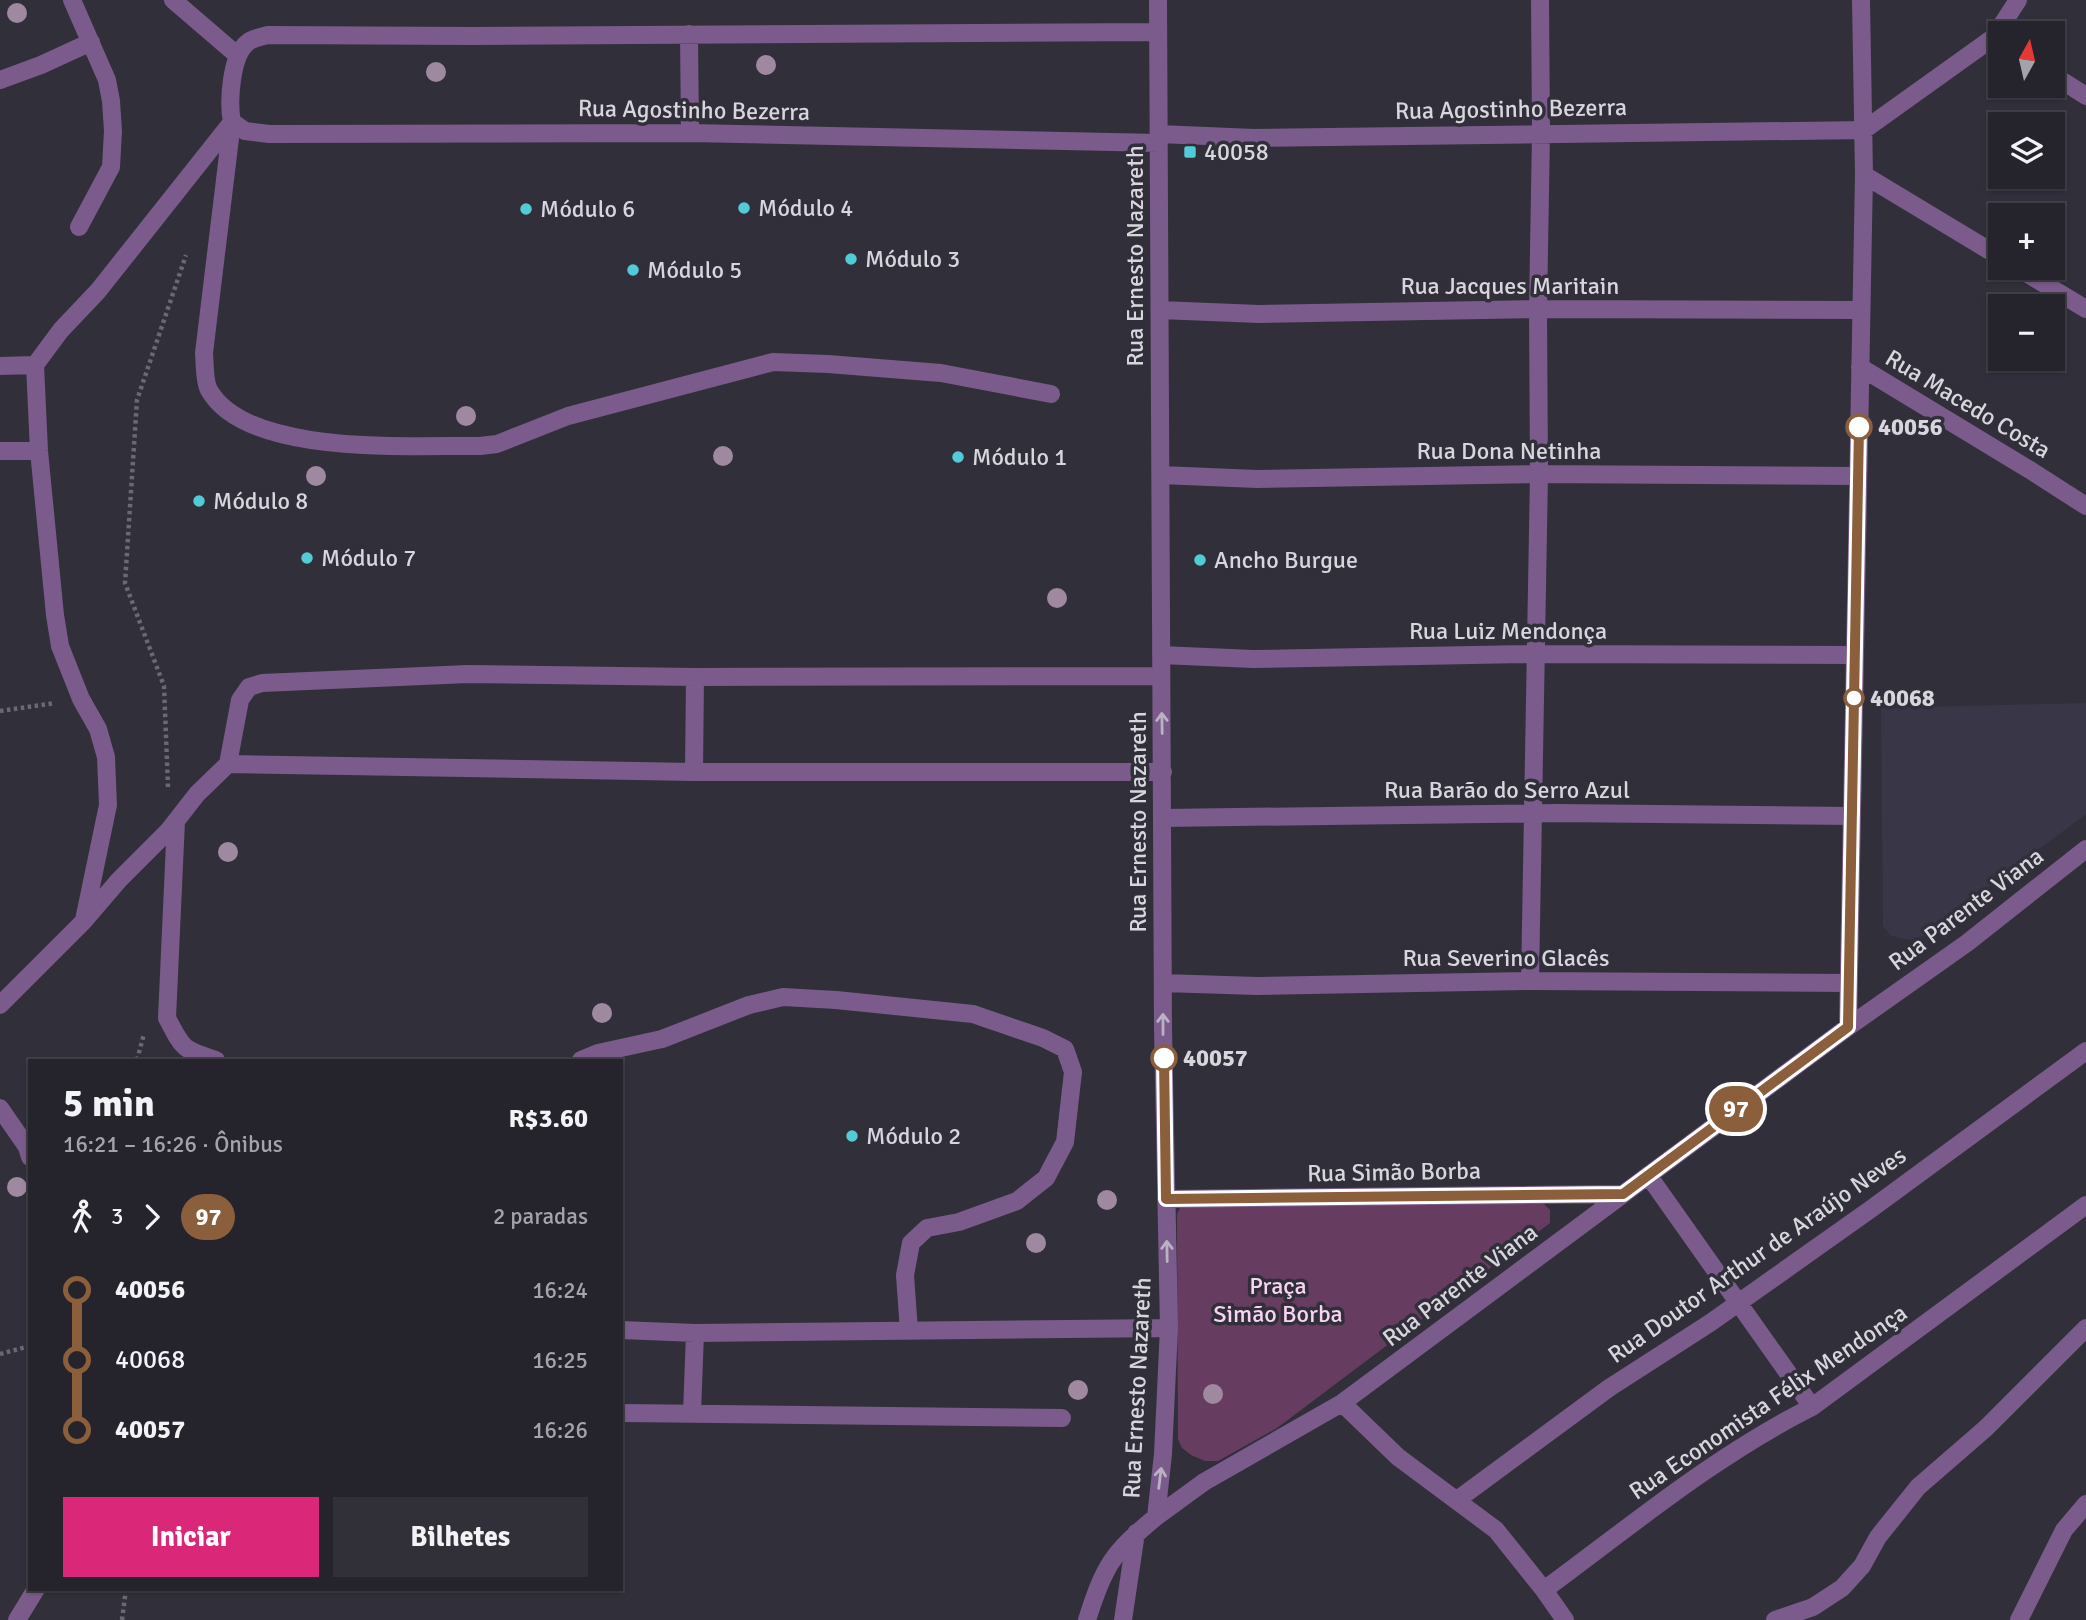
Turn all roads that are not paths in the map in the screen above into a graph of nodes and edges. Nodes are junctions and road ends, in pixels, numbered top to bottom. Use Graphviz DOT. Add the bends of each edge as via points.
graph roads {
  1 [pos="72,0"];
  2 [pos="173,0"];
  3 [pos="1158,0"];
  4 [pos="1540,0"];
  5 [pos="1861,0"];
  6 [pos="2018,0"];
  7 [pos="2007,21"];
  8 [pos="1157,32"];
  9 [pos="689,34"];
  10 [pos="91,42"];
  11 [pos="1988,45"];
  12 [pos="237,55"];
  13 [pos="0,80"];
  14 [pos="2065,83"];
  15 [pos="2086,96"];
  16 [pos="232,122"];
  17 [pos="1864,130"];
  18 [pos="690,133"];
  19 [pos="1541,133"];
  20 [pos="1158,139"];
  21 [pos="1864,175"];
  22 [pos="79,227"];
  23 [pos="1988,250"];
  24 [pos="2038,280"];
  25 [pos="1538,309"];
  26 [pos="2086,309"];
  27 [pos="1160,310"];
  28 [pos="1861,310"];
  29 [pos="35,365"];
  30 [pos="0,366"];
  31 [pos="1860,367"];
  32 [pos="1051,394"];
  33 [pos="0,451"];
  34 [pos="39,451"];
  35 [pos="1539,474"];
  36 [pos="1161,475"];
  37 [pos="1858,476"];
  38 [pos="2086,506"];
  39 [pos="1536,654"];
  40 [pos="1161,655"];
  41 [pos="1855,655"];
  42 [pos="1161,676"];
  43 [pos="695,677"];
  44 [pos="228,764"];
  45 [pos="694,772"];
  46 [pos="1163,772"];
  47 [pos="1533,814"];
  48 [pos="1851,816"];
  49 [pos="1163,818"];
  50 [pos="172,825"];
  51 [pos="2086,849"];
  52 [pos="83,922"];
  53 [pos="1530,981"];
  54 [pos="1163,983"];
  55 [pos="1849,983"];
  56 [pos="0,1005"];
  57 [pos="1848,1027"];
  58 [pos="2086,1051"];
  59 [pos="213,1059"];
  60 [pos="583,1059"];
  61 [pos="0,1108"];
  62 [pos="28,1150"];
  63 [pos="1648,1175"];
  64 [pos="1623,1194"];
  65 [pos="1166,1199"];
  66 [pos="2086,1205"];
  67 [pos="1739,1303"];
  68 [pos="1169,1328"];
  69 [pos="2086,1328"];
  70 [pos="623,1330"];
  71 [pos="909,1331"];
  72 [pos="695,1333"];
  73 [pos="1342,1403"];
  74 [pos="1812,1407"];
  75 [pos="623,1413"];
  76 [pos="692,1413"];
  77 [pos="1062,1418"];
  78 [pos="1457,1500"];
  79 [pos="2086,1504"];
  80 [pos="1156,1517"];
  81 [pos="1136,1534"];
  82 [pos="1544,1590"];
  83 [pos="35,1591"];
  84 [pos="17,1620"];
  85 [pos="1087,1620"];
  86 [pos="1123,1620"];
  87 [pos="1565,1620"];
  88 [pos="1775,1620"];
  89 [pos="2019,1620"];
  1 -- 10 [label="street"];
  2 -- 12 [label="street"];
  3 -- 8 [label="street, Rua Ernesto Nazareth"];
  4 -- 19 [label="street"];
  5 -- 17 [label="street"];
  6 -- 7 [label="street"];
  8 -- 9 [label="street"];
  8 -- 20 [label="street, Rua Ernesto Nazareth"];
  9 -- 12 [label="street" via="268,35 248,41"];
  9 -- 18 [label="street"];
  10 -- 13 [label="street"];
  10 -- 22 [label="street" via="111,101 111,167"];
  11 -- 17 [label="street"];
  12 -- 16 [label="street" via="229,108"];
  14 -- 15 [label="street"];
  16 -- 18 [label="street, Rua Agostinho Bezerra" via="245,131 269,134"];
  16 -- 29 [label="street"];
  16 -- 32 [label="street" via="204,353 208,389 232,414 272,433 353,445 497,444 568,416 773,362 942,373"];
  17 -- 19 [label="street, Rua Agostinho Bezerra"];
  17 -- 21 [label="street"];
  18 -- 20 [label="street, Rua Agostinho Bezerra"];
  19 -- 20 [label="street, Rua Agostinho Bezerra"];
  19 -- 25 [label="street"];
  20 -- 27 [label="street, Rua Ernesto Nazareth"];
  21 -- 23 [label="street"];
  21 -- 28 [label="street"];
  24 -- 26 [label="street"];
  25 -- 27 [label="street, Rua Jacques Maritain" via="1259,314"];
  25 -- 28 [label="street, Rua Jacques Maritain"];
  25 -- 35 [label="street"];
  27 -- 36 [label="street, Rua Ernesto Nazareth"];
  28 -- 31 [label="street"];
  29 -- 30 [label="street"];
  29 -- 34 [label="street"];
  31 -- 37 [label="street"];
  31 -- 38 [label="street, Rua Macedo Costa"];
  33 -- 34 [label="street"];
  34 -- 52 [label="street" via="60,646 106,757 108,805"];
  35 -- 36 [label="street, Rua Dona Netinha" via="1257,479"];
  35 -- 37 [label="street, Rua Dona Netinha"];
  35 -- 39 [label="street"];
  36 -- 40 [label="street, Rua Ernesto Nazareth"];
  37 -- 41 [label="street"];
  39 -- 40 [label="street, Rua Luiz Mendonça" via="1253,659"];
  39 -- 41 [label="street, Rua Luiz Mendonça"];
  39 -- 47 [label="street"];
  40 -- 42 [label="street, Rua Ernesto Nazareth"];
  41 -- 48 [label="street"];
  42 -- 43 [label="street"];
  46 -- 42 [label="street, Rua Ernesto Nazareth, one-way"];
  43 -- 44 [label="street" via="468,674 262,683 249,687 240,700"];
  43 -- 45 [label="street"];
  44 -- 45 [label="street"];
  44 -- 50 [label="street"];
  45 -- 46 [label="street"];
  46 -- 49 [label="street, Rua Ernesto Nazareth"];
  47 -- 48 [label="street, Rua Barão do Serro Azul"];
  47 -- 49 [label="street, Rua Barão do Serro Azul"];
  47 -- 53 [label="street"];
  48 -- 55 [label="street"];
  49 -- 54 [label="street, Rua Ernesto Nazareth"];
  50 -- 52 [label="street"];
  50 -- 59 [label="street" via="167,1018 189,1051"];
  51 -- 57 [label="street, Rua Parente Viana" via="1967,943"];
  52 -- 56 [label="street"];
  53 -- 54 [label="street, Rua Severino Glacês" via="1256,986"];
  53 -- 55 [label="street, Rua Severino Glacês"];
  65 -- 54 [label="street, Rua Ernesto Nazareth, one-way"];
  55 -- 57 [label="street"];
  57 -- 63 [label="street, Rua Parente Viana"];
  58 -- 67 [label="street, Rua Doutor Arthur de Araújo Neves"];
  60 -- 71 [label="street" via="663,1040 750,1005 783,997 973,1014 1065,1049 1073,1072 1065,1142 1046,1178 1017,1201 927,1228 911,1243 905,1275"];
  61 -- 62 [label="street"];
  63 -- 64 [label="street, Rua Parente Viana"];
  63 -- 67 [label="street"];
  64 -- 65 [label="street, Rua Simão Borba"];
  64 -- 73 [label="street, Rua Parente Viana"];
  68 -- 65 [label="street, Rua Ernesto Nazareth, one-way"];
  66 -- 74 [label="street, Rua Economista Félix Mendonça"];
  67 -- 74 [label="street"];
  67 -- 78 [label="street, Rua Doutor Arthur de Araújo Neves" via="1609,1388"];
  68 -- 71 [label="street"];
  80 -- 68 [label="street, Rua Ernesto Nazareth, one-way"];
  69 -- 88 [label="street" via="1986,1428 1918,1487 1842,1588 1813,1607"];
  70 -- 72 [label="street"];
  71 -- 72 [label="street"];
  72 -- 76 [label="street"];
  73 -- 78 [label="street" via="1398,1457"];
  73 -- 80 [label="street, Rua Parente Viana" via="1203,1482"];
  74 -- 82 [label="street, Rua Economista Félix Mendonça" via="1691,1481"];
  75 -- 76 [label="street"];
  76 -- 77 [label="street"];
  78 -- 82 [label="street" via="1496,1530"];
  79 -- 89 [label="street" via="2064,1530"];
  80 -- 81 [label="street, Rua Ernesto Nazareth"];
  81 -- 85 [label="street, Rua Ernesto Nazareth" via="1103,1573"];
  81 -- 86 [label="street"];
  82 -- 87 [label="street"];
  83 -- 84 [label="street"];
}
